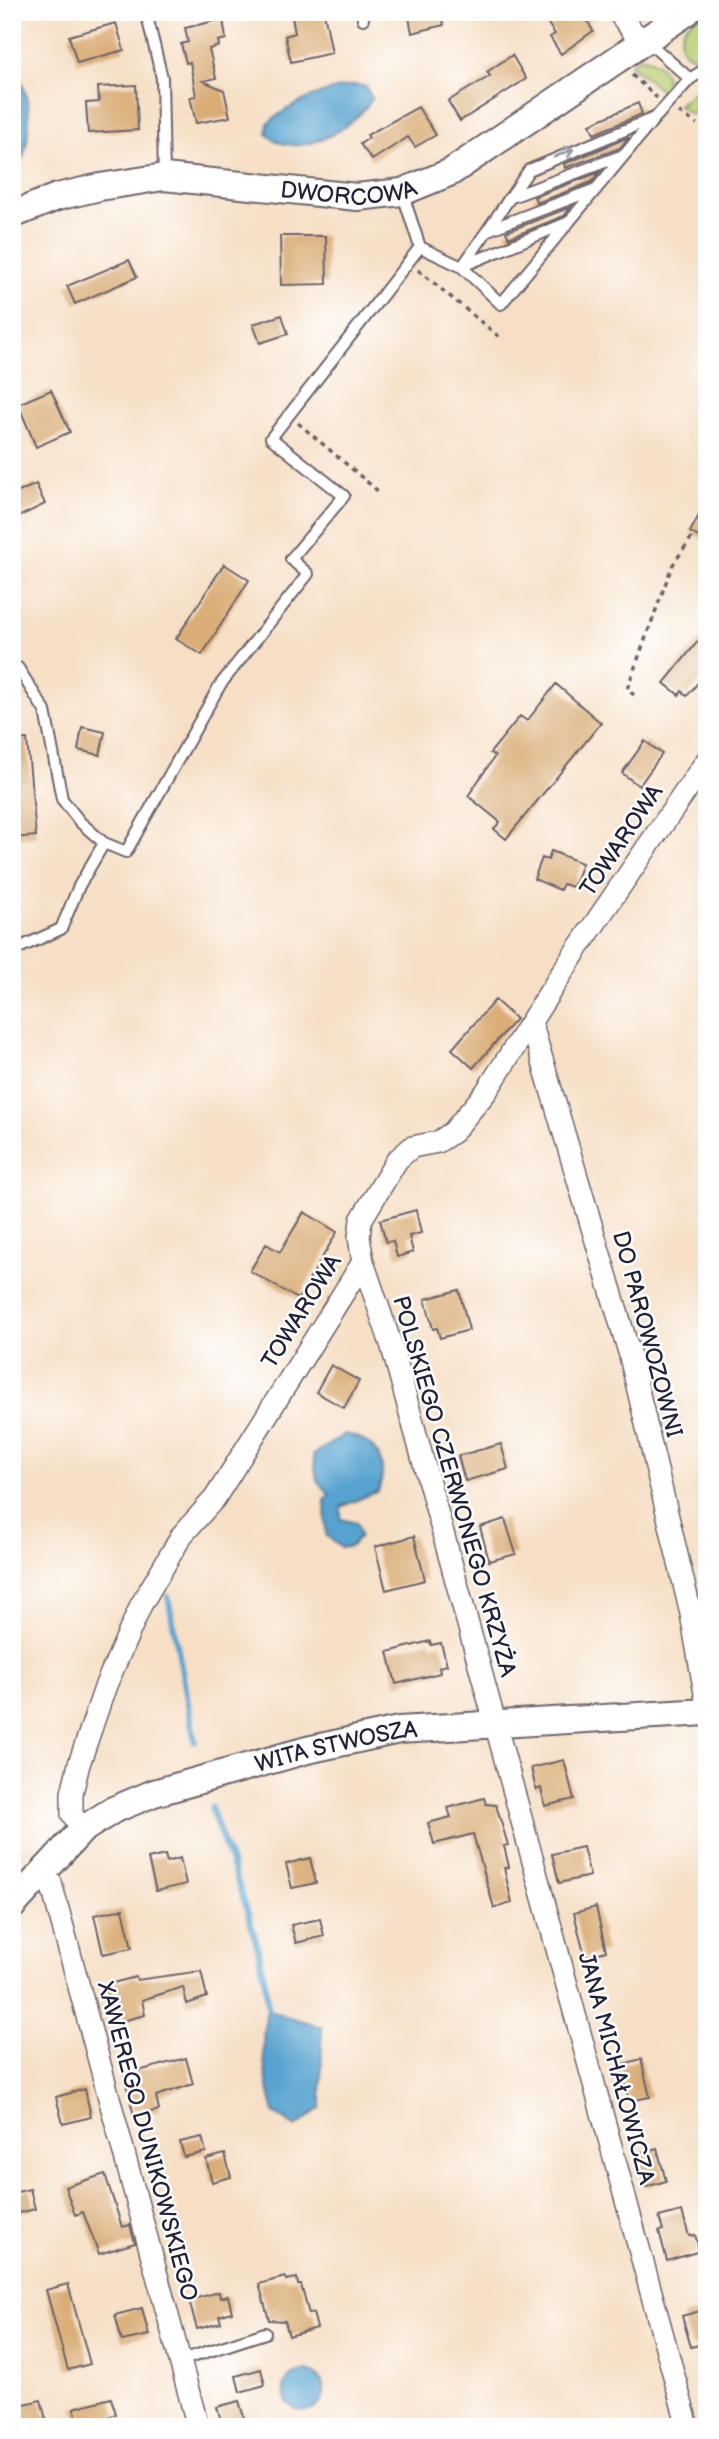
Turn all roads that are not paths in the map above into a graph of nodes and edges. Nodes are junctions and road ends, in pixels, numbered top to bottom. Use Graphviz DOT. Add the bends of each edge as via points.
graph roads {
  1 [pos="146,12"];
  2 [pos="618,12"];
  3 [pos="687,12"];
  4 [pos="646,40"];
  5 [pos="707,68"];
  6 [pos="690,79"];
  7 [pos="655,118"];
  8 [pos="623,155"];
  9 [pos="164,177"];
  10 [pos="597,188"];
  11 [pos="402,192"];
  12 [pos="509,198"];
  13 [pos="12,215"];
  14 [pos="570,222"];
  15 [pos="488,230"];
  16 [pos="420,247"];
  17 [pos="462,267"];
  18 [pos="12,669"];
  19 [pos="707,760"];
  20 [pos="104,843"];
  21 [pos="12,951"];
  22 [pos="531,1022"];
  23 [pos="363,1262"];
  24 [pos="707,1705"];
  25 [pos="707,1712"];
  26 [pos="495,1723"];
  27 [pos="82,1830"];
  28 [pos="41,1872"];
  29 [pos="12,1906"];
  30 [pos="265,2333"];
  31 [pos="179,2361"];
  32 [pos="198,2427"];
  33 [pos="688,2427"];
  1 -- 9 [label="lane" via="162,78"];
  2 -- 4 [label="street" via="634,33"];
  3 -- 4 [label="street, DWORCOWA"];
  4 -- 6 [label="lane"];
  4 -- 11 [label="street, DWORCOWA" via="451,172"];
  5 -- 6 [label="lane"];
  6 -- 7 [label="lane"];
  7 -- 8 [label="lane"];
  12 -- 7 [label="lane, one-way" via="529,170"];
  8 -- 10 [label="lane"];
  8 -- 12 [label="lane"];
  9 -- 11 [label="street, DWORCOWA" via="357,197"];
  9 -- 13 [label="street, DWORCOWA" via="58,197"];
  10 -- 14 [label="lane"];
  10 -- 15 [label="lane"];
  11 -- 16 [label="lane"];
  12 -- 15 [label="lane"];
  14 -- 17 [label="lane"];
  14 -- 17 [label="lane" via="501,304"];
  15 -- 17 [label="lane"];
  16 -- 17 [label="lane"];
  16 -- 20 [label="lane" via="271,438 344,496 291,559 308,575 219,685 126,852"];
  18 -- 20 [label="lane" via="18,668 45,711 62,799"];
  19 -- 22 [label="street, TOWAROWA"];
  20 -- 21 [label="lane" via="61,929"];
  22 -- 23 [label="street, TOWAROWA" via="486,1093 453,1132 438,1142 412,1147 397,1160 361,1220"];
  22 -- 24 [label="street, DO PAROWOZOWNI" via="629,1352 691,1614"];
  23 -- 26 [label="street, POLSKIEGO CZERWONEGO KRZYŻA" via="392,1347"];
  23 -- 27 [label="street, TOWAROWA" via="215,1498 182,1535 141,1605 106,1685 79,1764 72,1814"];
  25 -- 26 [label="street, WITA STWOSZA"];
  26 -- 27 [label="street, WITA STWOSZA" via="399,1730 307,1750 154,1793 113,1810"];
  26 -- 33 [label="street, JANA MICHAŁOWICZA"];
  27 -- 28 [label="street, WITA STWOSZA"];
  28 -- 29 [label="street, WITA STWOSZA"];
  28 -- 31 [label="street, XAWEREGO DUNIKOWSKIEGO" via="55,1896"];
  30 -- 31 [label="lane"];
  31 -- 32 [label="street, XAWEREGO DUNIKOWSKIEGO"];
}
